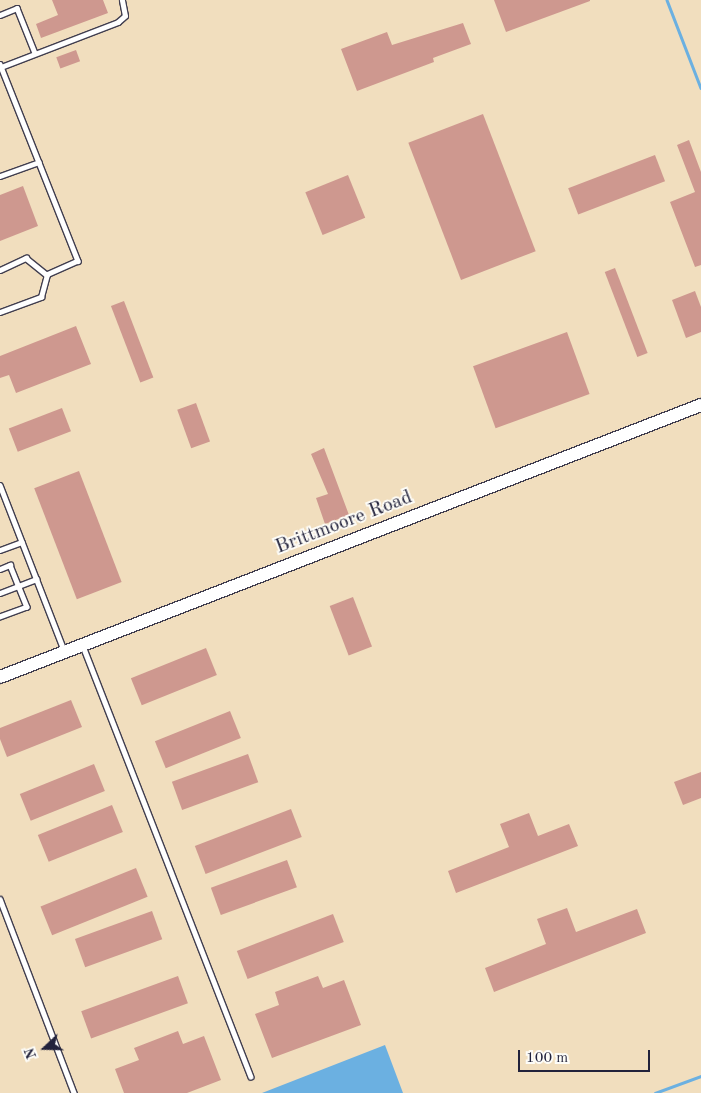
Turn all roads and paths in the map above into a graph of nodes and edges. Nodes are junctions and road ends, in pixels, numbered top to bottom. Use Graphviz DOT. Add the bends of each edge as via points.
graph roads {
  1 [pos="122,0"];
  2 [pos="0,15"];
  3 [pos="35,53"];
  4 [pos="1,65"];
  5 [pos="39,162"];
  6 [pos="0,176"];
  7 [pos="0,270"];
  8 [pos="47,274"];
  9 [pos="0,312"];
  10 [pos="701,405"];
  11 [pos="0,485"];
  12 [pos="22,542"];
  13 [pos="0,550"];
  14 [pos="0,569"];
  15 [pos="36,579"];
  16 [pos="18,586"];
  17 [pos="0,593"];
  18 [pos="0,617"];
  19 [pos="83,644"];
  20 [pos="64,652"];
  21 [pos="0,677"];
  22 [pos="0,899"];
  23 [pos="250,1076"];
  24 [pos="74,1093"];
  1 -- 3 [label="lane" via="124,16 118,22"];
  2 -- 3 [label="lane" via="17,8"];
  3 -- 4 [label="lane"];
  4 -- 5 [label="lane"];
  5 -- 6 [label="lane"];
  5 -- 8 [label="lane" via="78,261"];
  7 -- 8 [label="lane" via="26,258"];
  8 -- 9 [label="lane" via="41,297"];
  10 -- 19 [label="main road, Brittmoore Road"];
  11 -- 12 [label="lane"];
  12 -- 13 [label="lane"];
  12 -- 15 [label="lane"];
  14 -- 16 [label="lane" via="10,565"];
  15 -- 16 [label="lane"];
  15 -- 20 [label="lane"];
  16 -- 17 [label="lane"];
  16 -- 18 [label="lane" via="26,607"];
  19 -- 20 [label="main road, Brittmoore Road"];
  19 -- 23 [label="lane"];
  20 -- 21 [label="main road, Brittmoore Road"];
  22 -- 24 [label="lane"];
}
